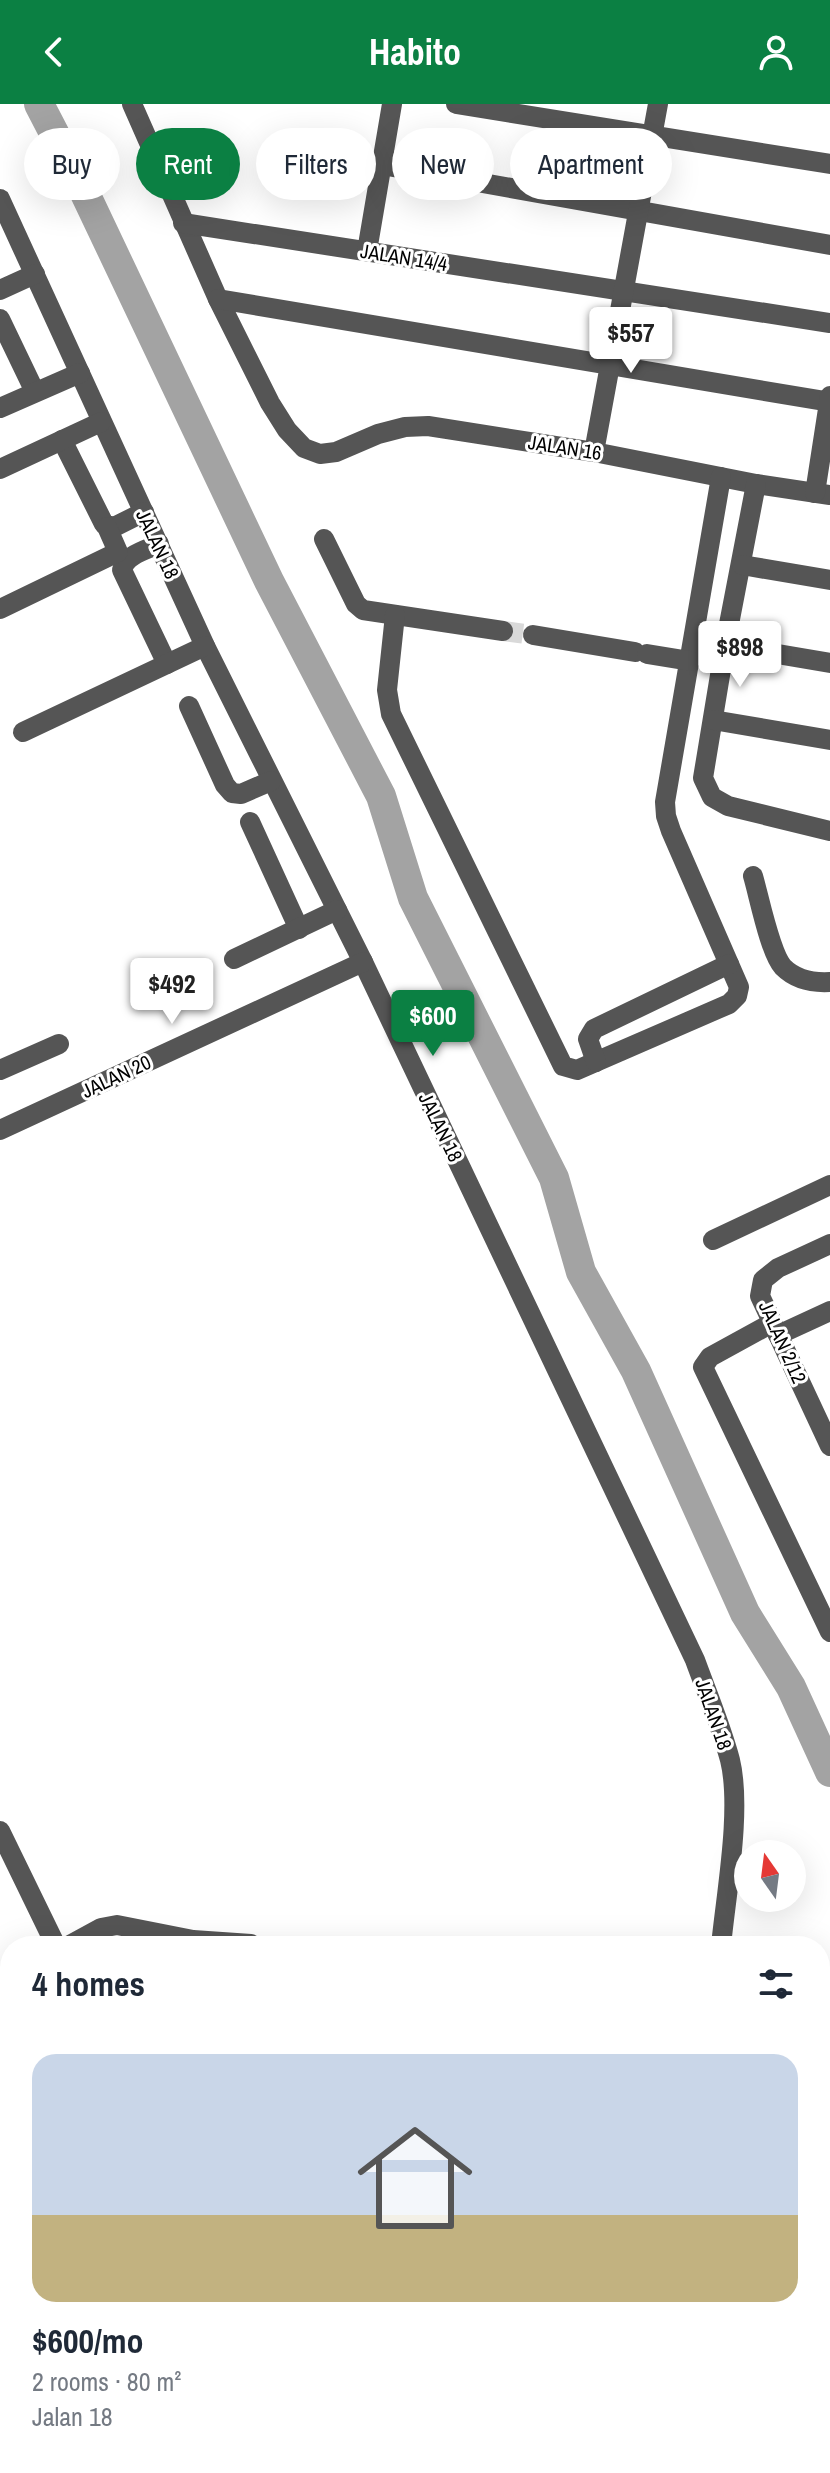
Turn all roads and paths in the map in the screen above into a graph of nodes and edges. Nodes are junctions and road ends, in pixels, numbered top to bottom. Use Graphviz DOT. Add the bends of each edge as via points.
graph roads {
  1 [pos="132,104"];
  2 [pos="392,104"];
  3 [pos="456,104"];
  4 [pos="658,104"];
  5 [pos="599,128"];
  6 [pos="654,128"];
  7 [pos="672,140"];
  8 [pos="830,164"];
  9 [pos="382,165"];
  10 [pos="0,199"];
  11 [pos="640,200"];
  12 [pos="638,212"];
  13 [pos="183,223"];
  14 [pos="830,245"];
  15 [pos="367,251"];
  16 [pos="35,274"];
  17 [pos="0,290"];
  18 [pos="624,291"];
  19 [pos="218,299"];
  20 [pos="0,319"];
  21 [pos="830,323"];
  22 [pos="610,365"];
  23 [pos="80,373"];
  24 [pos="35,392"];
  25 [pos="830,400"];
  26 [pos="0,408"];
  27 [pos="101,422"];
  28 [pos="62,440"];
  29 [pos="594,452"];
  30 [pos="0,469"];
  31 [pos="721,477"];
  32 [pos="756,484"];
  33 [pos="822,494"];
  34 [pos="144,512"];
  35 [pos="107,527"];
  36 [pos="324,539"];
  37 [pos="159,544"];
  38 [pos="742,565"];
  39 [pos="830,580"];
  40 [pos="0,609"];
  41 [pos="395,615"];
  42 [pos="503,631"];
  43 [pos="533,635"];
  44 [pos="725,645"];
  45 [pos="205,646"];
  46 [pos="690,661"];
  47 [pos="830,663"];
  48 [pos="167,664"];
  49 [pos="189,706"];
  50 [pos="713,720"];
  51 [pos="23,732"];
  52 [pos="830,740"];
  53 [pos="271,781"];
  54 [pos="250,822"];
  55 [pos="830,831"];
  56 [pos="753,876"];
  57 [pos="337,910"];
  58 [pos="299,929"];
  59 [pos="234,959"];
  60 [pos="363,962"];
  61 [pos="729,964"];
  62 [pos="830,982"];
  63 [pos="59,1044"];
  64 [pos="596,1062"];
  65 [pos="0,1070"];
  66 [pos="0,1130"];
  67 [pos="830,1185"];
  68 [pos="713,1240"];
  69 [pos="830,1244"];
  70 [pos="830,1311"];
  71 [pos="775,1329"];
  72 [pos="823,1410"];
  73 [pos="830,1446"];
  74 [pos="821,1591"];
  75 [pos="830,1632"];
  76 [pos="0,1831"];
  77 [pos="51,1936"];
  78 [pos="86,1936"];
  79 [pos="173,1936"];
  80 [pos="722,1936"];
  1 -- 13 [label="street"];
  2 -- 9 [label="street"];
  3 -- 5 [label="street"];
  4 -- 6 [label="street"];
  7 -- 8 [label="street"];
  9 -- 12 [label="street"];
  9 -- 15 [label="street"];
  10 -- 16 [label="street, JALAN 18" via="12,246"];
  11 -- 12 [label="street"];
  12 -- 14 [label="street"];
  12 -- 18 [label="street"];
  13 -- 15 [label="street, JALAN 14/4"];
  13 -- 19 [label="street"];
  15 -- 18 [label="street, JALAN 14/4"];
  16 -- 17 [label="street"];
  16 -- 23 [label="street, JALAN 18"];
  18 -- 21 [label="street, JALAN 14/4"];
  18 -- 22 [label="street"];
  19 -- 22 [label="street"];
  19 -- 29 [label="street, JALAN 16" via="270,403 304,448 336,452 378,434 428,426"];
  20 -- 24 [label="street"];
  22 -- 25 [label="street"];
  22 -- 29 [label="street"];
  23 -- 24 [label="street"];
  23 -- 27 [label="street, JALAN 18"];
  24 -- 26 [label="street"];
  25 -- 33 [label="street"];
  27 -- 28 [label="street"];
  27 -- 34 [label="street, JALAN 18"];
  28 -- 30 [label="street"];
  28 -- 35 [label="street"];
  29 -- 31 [label="street, JALAN 16"];
  31 -- 32 [label="street, JALAN 16"];
  31 -- 46 [label="street"];
  32 -- 33 [label="street, JALAN 16"];
  32 -- 38 [label="street"];
  34 -- 35 [label="street"];
  34 -- 37 [label="street, JALAN 18"];
  35 -- 40 [label="street" via="118,552"];
  36 -- 41 [label="street" via="356,604"];
  37 -- 45 [label="street, JALAN 18"];
  37 -- 48 [label="street" via="130,558 122,570"];
  38 -- 39 [label="street"];
  38 -- 44 [label="street"];
  41 -- 42 [label="street"];
  41 -- 64 [label="street" via="387,690 391,714 563,1066 577,1070"];
  43 -- 46 [label="street"];
  44 -- 47 [label="street"];
  44 -- 50 [label="street"];
  45 -- 48 [label="street"];
  45 -- 53 [label="street, JALAN 18"];
  46 -- 61 [label="street" via="666,816"];
  48 -- 51 [label="street"];
  49 -- 53 [label="street" via="232,793"];
  50 -- 52 [label="street"];
  50 -- 55 [label="street" via="703,778 712,797 728,806"];
  53 -- 57 [label="street, JALAN 18"];
  54 -- 58 [label="street"];
  56 -- 62 [label="street" via="781,965 813,983"];
  57 -- 58 [label="street"];
  57 -- 60 [label="street, JALAN 18"];
  58 -- 59 [label="street"];
  60 -- 66 [label="street, JALAN 20"];
  60 -- 80 [label="street, JALAN 18" via="705,1686 733,1788"];
  61 -- 64 [label="street" via="594,1029 588,1044"];
  61 -- 64 [label="street" via="739,987 729,1004"];
  63 -- 65 [label="street"];
  67 -- 68 [label="street"];
  69 -- 71 [label="street, JALAN 2/12" via="763,1280 760,1296"];
  70 -- 71 [label="street"];
  71 -- 72 [label="street, JALAN 2/12"];
  71 -- 74 [label="street" via="710,1357 703,1367"];
  72 -- 73 [label="street, JALAN 2/12"];
  74 -- 75 [label="street"];
  76 -- 77 [label="street"];
  78 -- 79 [label="street" via="117,1925"];
}
